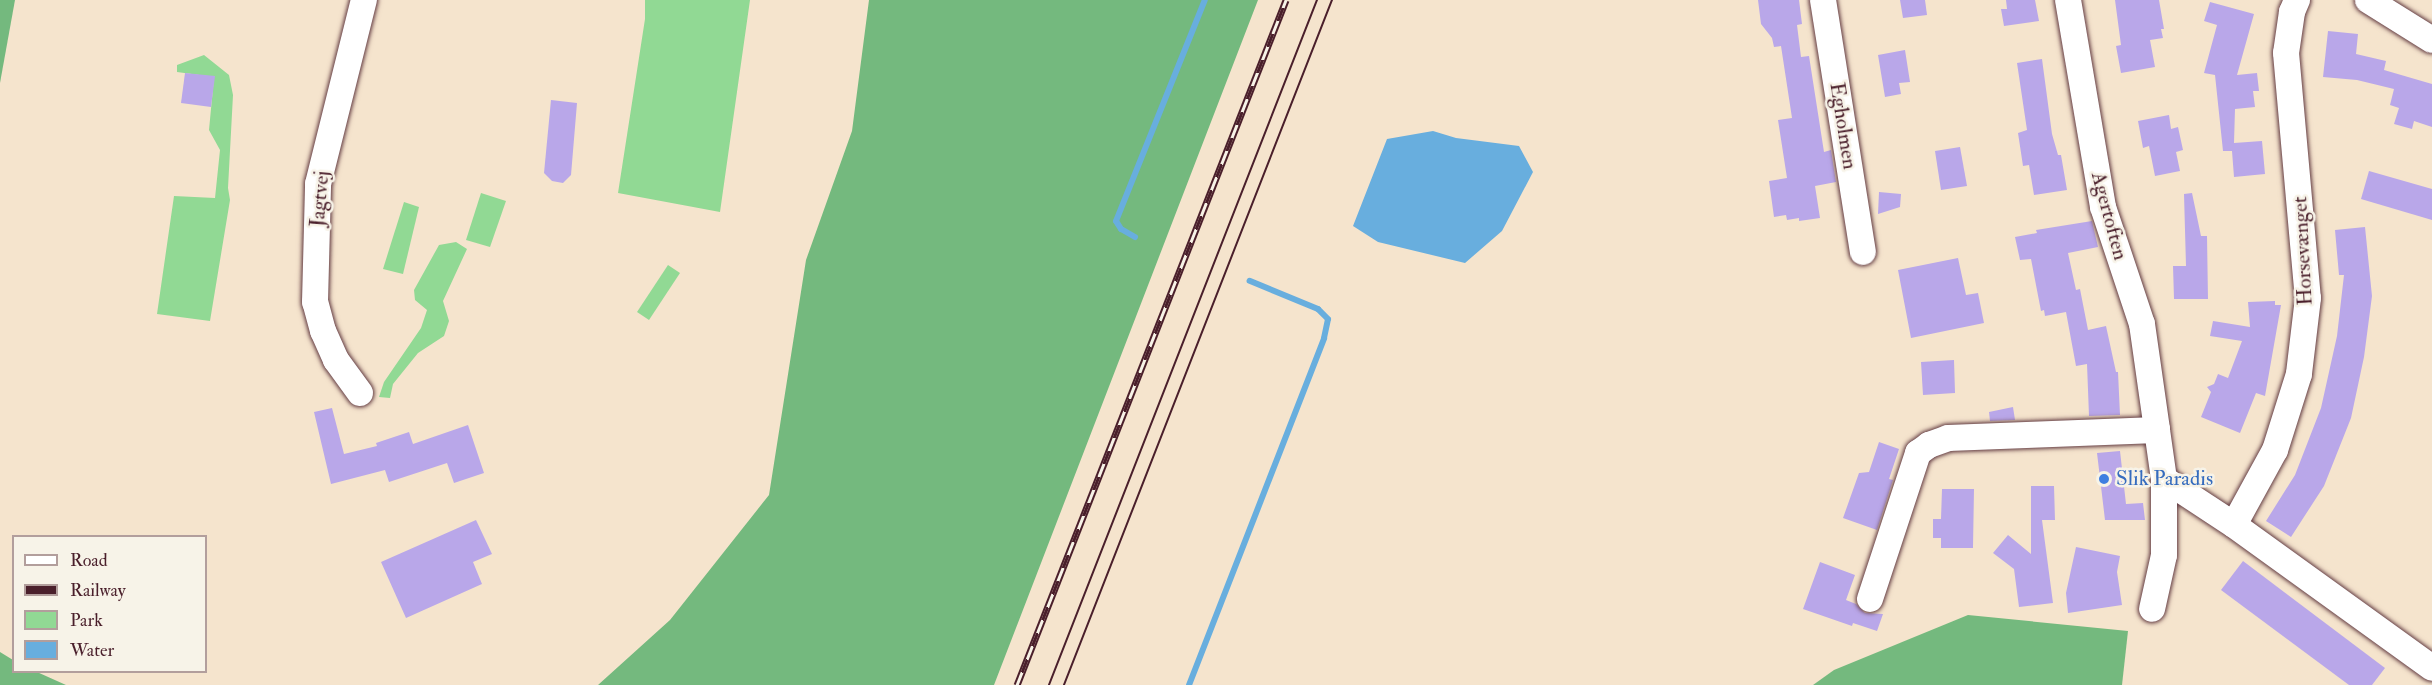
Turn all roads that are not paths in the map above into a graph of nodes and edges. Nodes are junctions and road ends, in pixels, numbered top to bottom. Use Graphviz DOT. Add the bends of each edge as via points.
graph roads {
  1 [pos="364,0"];
  2 [pos="1823,0"];
  3 [pos="2068,0"];
  4 [pos="2297,0"];
  5 [pos="2368,0"];
  6 [pos="2432,40"];
  7 [pos="1863,252"];
  8 [pos="360,393"];
  9 [pos="2157,430"];
  10 [pos="2163,479"];
  11 [pos="2234,525"];
  12 [pos="1870,599"];
  13 [pos="2151,609"];
  14 [pos="2432,668"];
  1 -- 8 [label="street, Jagtvej" via="318,184 315,302 336,360"];
  2 -- 7 [label="street, Egholmen"];
  3 -- 9 [label="street, Agertoften" via="2103,207 2142,324"];
  4 -- 11 [label="street, Horsevænget" via="2286,53 2308,298 2299,374 2275,450"];
  5 -- 6 [label="street"];
  9 -- 10 [label="street, Agertoften"];
  9 -- 12 [label="street" via="1948,438 1929,445 1918,453"];
  10 -- 11 [label="street"];
  10 -- 13 [label="street, Agertoften" via="2164,555"];
  11 -- 14 [label="street"];
}
